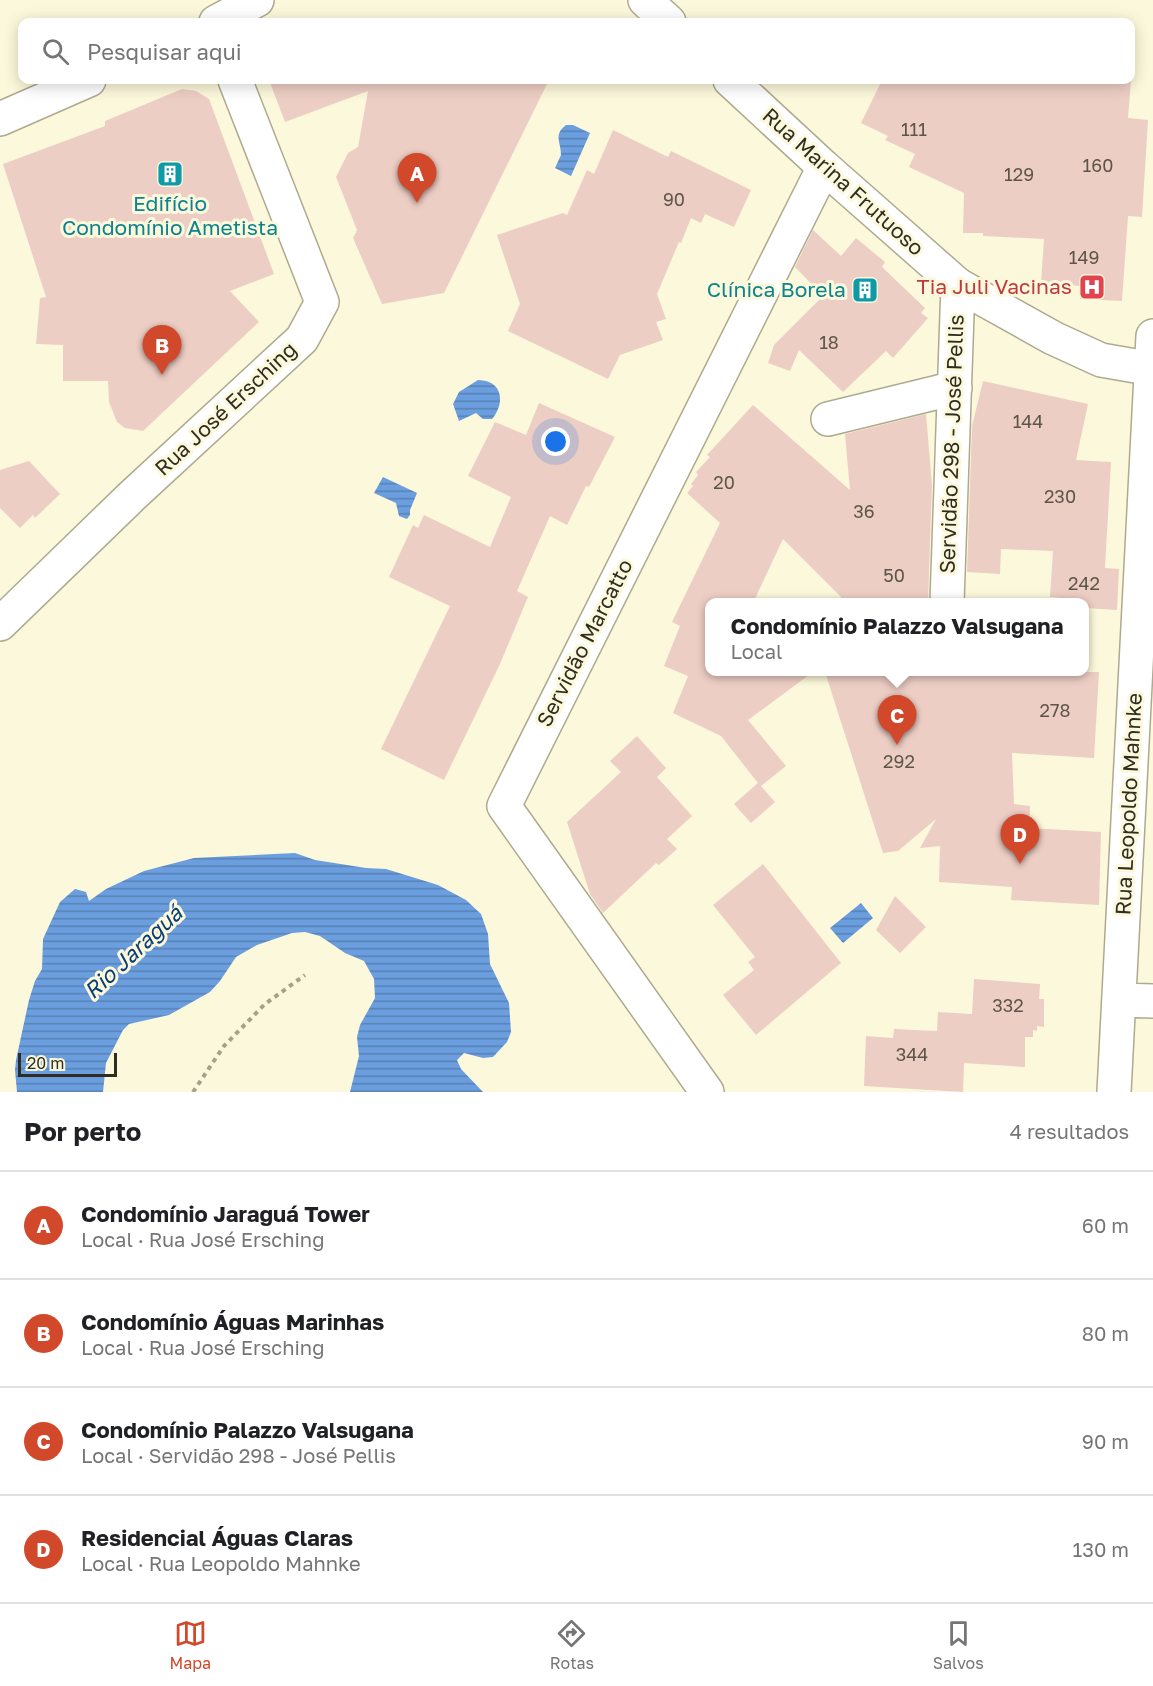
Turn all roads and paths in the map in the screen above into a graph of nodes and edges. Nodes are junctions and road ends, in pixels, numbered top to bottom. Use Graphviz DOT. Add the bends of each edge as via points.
graph roads {
  1 [pos="257,0"];
  2 [pos="645,0"];
  3 [pos="223,18"];
  4 [pos="665,18"];
  5 [pos="80,84"];
  6 [pos="237,84"];
  7 [pos="734,84"];
  8 [pos="0,119"];
  9 [pos="824,167"];
  10 [pos="958,285"];
  11 [pos="1153,336"];
  12 [pos="1152,369"];
  13 [pos="955,388"];
  14 [pos="828,418"];
  15 [pos="947,598"];
  16 [pos="0,624"];
  17 [pos="305,975"];
  18 [pos="1119,1000"];
  19 [pos="1153,1001"];
  20 [pos="193,1092"];
  21 [pos="707,1092"];
  22 [pos="1114,1092"];
  1 -- 3 [label="street"];
  2 -- 4 [label="street"];
  5 -- 8 [label="street"];
  6 -- 16 [label="street, Rua José Ersching" via="322,302 302,339"];
  7 -- 9 [label="street, Rua Marina Frutuoso"];
  9 -- 10 [label="street, Rua Marina Frutuoso"];
  9 -- 21 [label="street, Servidão Marcatto" via="504,806"];
  10 -- 12 [label="street, Rua Marina Frutuoso" via="1101,360"];
  10 -- 13 [label="street, Servidão 298 - José Pellis"];
  11 -- 12 [label="street, Rua Leopoldo Mahnke"];
  12 -- 18 [label="street, Rua Leopoldo Mahnke"];
  13 -- 14 [label="street"];
  13 -- 15 [label="street, Servidão 298 - José Pellis"];
  17 -- 20 [label="path" via="265,1004 232,1037"];
  18 -- 19 [label="street"];
  18 -- 22 [label="street, Rua Leopoldo Mahnke"];
}
